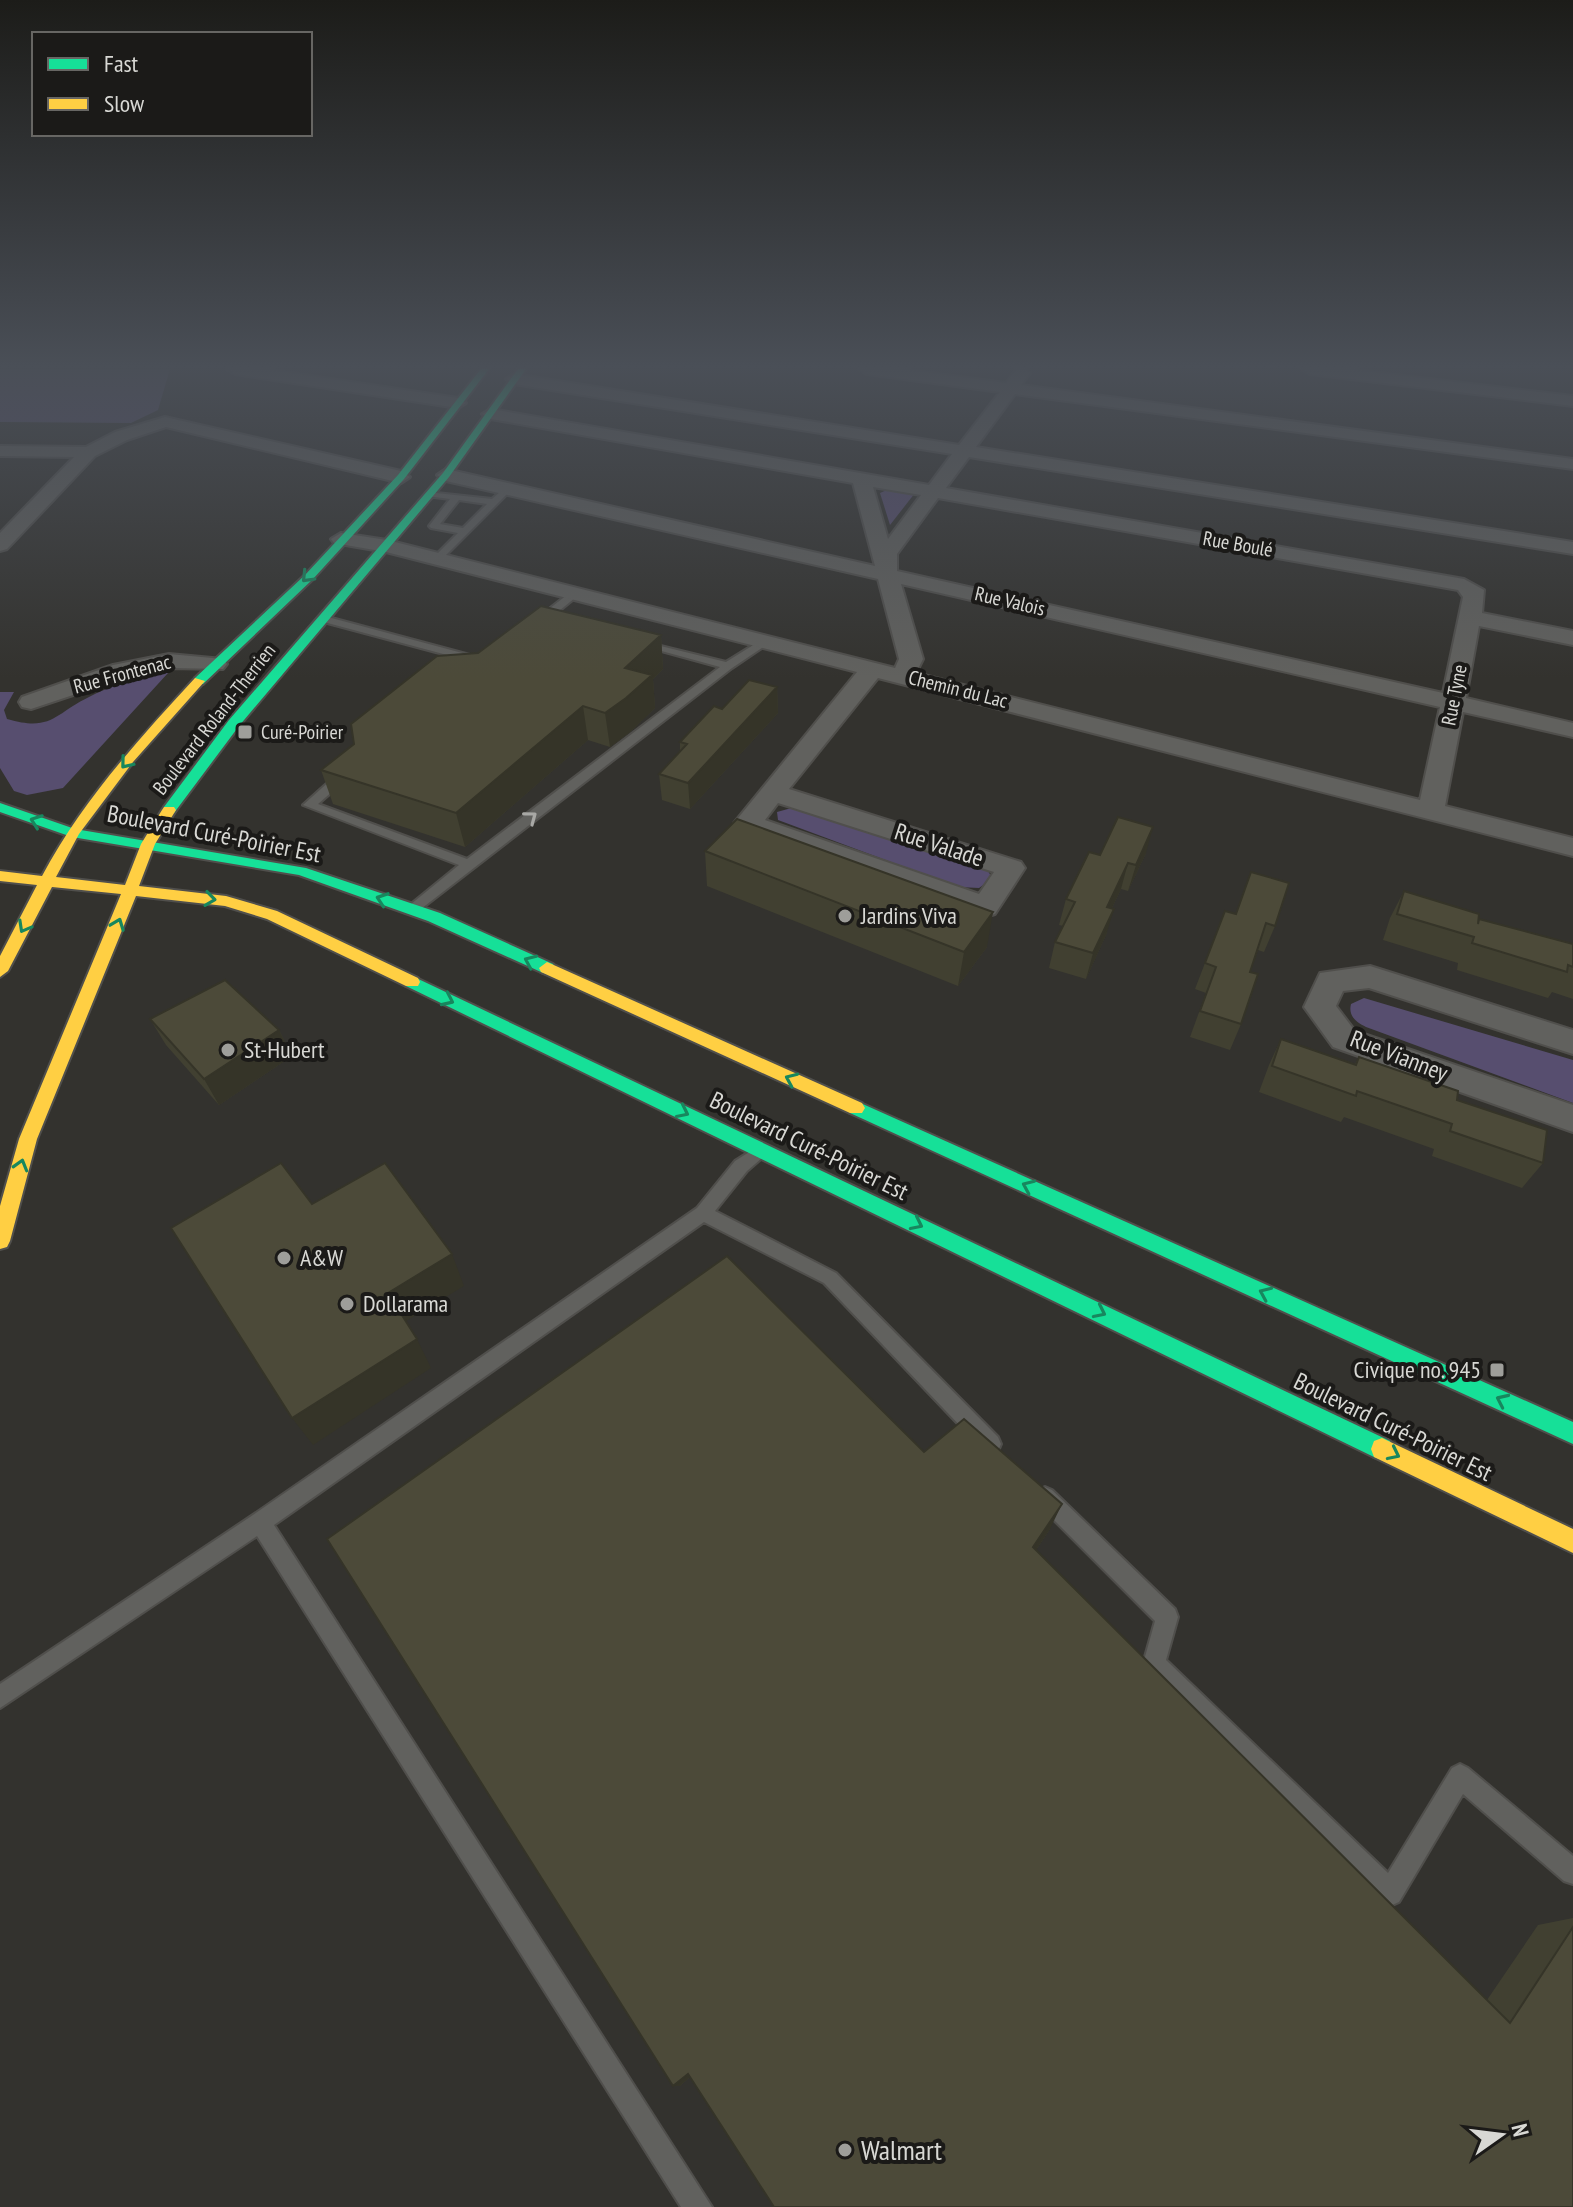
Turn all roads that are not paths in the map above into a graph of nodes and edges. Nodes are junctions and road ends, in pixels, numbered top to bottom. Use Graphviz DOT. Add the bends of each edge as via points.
graph roads {
  1 [pos="70,472"];
  2 [pos="380,472"];
  3 [pos="405,472"];
  4 [pos="448,472"];
  5 [pos="826,472"];
  6 [pos="949,472"];
  7 [pos="1097,472"];
  8 [pos="446,475"];
  9 [pos="401,477"];
  10 [pos="861,478"];
  11 [pos="935,491"];
  12 [pos="430,494"];
  13 [pos="501,495"];
  14 [pos="456,498"];
  15 [pos="0,514"];
  16 [pos="29,514"];
  17 [pos="408,520"];
  18 [pos="434,526"];
  19 [pos="465,531"];
  20 [pos="341,539"];
  21 [pos="0,545"];
  22 [pos="387,546"];
  23 [pos="1573,548"];
  24 [pos="437,559"];
  25 [pos="886,568"];
  26 [pos="1464,585"];
  27 [pos="576,593"];
  28 [pos="546,616"];
  29 [pos="1470,617"];
  30 [pos="324,619"];
  31 [pos="561,621"];
  32 [pos="528,630"];
  33 [pos="622,637"];
  34 [pos="1573,638"];
  35 [pos="767,641"];
  36 [pos="215,664"];
  37 [pos="728,666"];
  38 [pos="873,668"];
  39 [pos="476,670"];
  40 [pos="903,675"];
  41 [pos="31,702"];
  42 [pos="1452,703"];
  43 [pos="1573,730"];
  44 [pos="343,764"];
  45 [pos="772,792"];
  46 [pos="0,807"];
  47 [pos="1431,810"];
  48 [pos="72,833"];
  49 [pos="148,844"];
  50 [pos="1573,847"];
  51 [pos="469,864"];
  52 [pos="0,876"];
  53 [pos="45,881"];
  54 [pos="132,888"];
  55 [pos="412,909"];
  56 [pos="0,971"];
  57 [pos="1573,1042"];
  58 [pos="1573,1119"];
  59 [pos="763,1150"];
  60 [pos="703,1213"];
  61 [pos="0,1241"];
  62 [pos="1573,1433"];
  63 [pos="1006,1459"];
  64 [pos="1028,1481"];
  65 [pos="260,1522"];
  66 [pos="1573,1541"];
  67 [pos="0,1697"];
  68 [pos="1573,1872"];
  69 [pos="698,2207"];
  1 -- 16 [label="street"];
  2 -- 9 [label="street"];
  3 -- 9 [label="main road, Boulevard Roland-Therrien"];
  4 -- 8 [label="main road, Boulevard Roland-Therrien"];
  5 -- 10 [label="street, Rue Boulé"];
  6 -- 11 [label="street"];
  7 -- 23 [label="street"];
  8 -- 12 [label="main road, Boulevard Roland-Therrien"];
  8 -- 13 [label="street, Rue Valois"];
  9 -- 20 [label="main road, Boulevard Roland-Therrien"];
  10 -- 11 [label="street, Rue Boulé"];
  10 -- 25 [label="street"];
  11 -- 25 [label="street" via="887,554"];
  11 -- 26 [label="street, Rue Boulé"];
  12 -- 14 [label="lane"];
  12 -- 17 [label="main road, Boulevard Roland-Therrien"];
  13 -- 14 [label="lane"];
  13 -- 19 [label="lane"];
  13 -- 25 [label="street, Rue Valois"];
  14 -- 18 [label="lane"];
  15 -- 16 [label="street"];
  16 -- 21 [label="street"];
  17 -- 18 [label="lane"];
  17 -- 22 [label="main road, Boulevard Roland-Therrien"];
  18 -- 19 [label="lane"];
  19 -- 24 [label="lane"];
  20 -- 22 [label="street, Chemin du Lac"];
  20 -- 36 [label="main road, Boulevard Roland-Therrien, one-way" via="309,577"];
  22 -- 24 [label="street, Chemin du Lac"];
  22 -- 30 [label="main road, Boulevard Roland-Therrien"];
  24 -- 27 [label="street, Chemin du Lac"];
  25 -- 40 [label="street" via="911,659"];
  25 -- 42 [label="street, Rue Valois"];
  26 -- 29 [label="street, Rue Tyne" via="1474,593"];
  27 -- 28 [label="lane"];
  27 -- 35 [label="street, Chemin du Lac"];
  28 -- 31 [label="lane"];
  28 -- 32 [label="lane"];
  29 -- 34 [label="street"];
  29 -- 42 [label="street, Rue Tyne"];
  30 -- 39 [label="lane" via="486,662"];
  30 -- 49 [label="main road, Boulevard Roland-Therrien" via="216,745"];
  33 -- 37 [label="lane"];
  35 -- 37 [label="lane"];
  35 -- 38 [label="street, Chemin du Lac"];
  36 -- 41 [label="street, Rue Frontenac" via="187,658 158,662"];
  36 -- 48 [label="main road, Boulevard Roland-Therrien, one-way" via="128,759"];
  51 -- 37 [label="lane, one-way"];
  38 -- 40 [label="street, Chemin du Lac"];
  38 -- 45 [label="street, Rue Valade"];
  40 -- 47 [label="street, Chemin du Lac"];
  42 -- 43 [label="street, Rue Valois"];
  42 -- 47 [label="street, Rue Tyne"];
  44 -- 51 [label="lane" via="338,780 309,805"];
  45 -- 45 [label="street, Rue Valade" via="748,823 985,907 1011,868"];
  48 -- 46 [label="main road, one-way"];
  47 -- 50 [label="street, Chemin du Lac"];
  48 -- 49 [label="main road, Boulevard Curé-Poirier Est"];
  48 -- 53 [label="main road, Boulevard Roland-Therrien"];
  49 -- 54 [label="main road, Boulevard Roland-Therrien"];
  55 -- 49 [label="main road, Boulevard Curé-Poirier Est, one-way" via="301,871"];
  51 -- 55 [label="lane"];
  52 -- 53 [label="main road, Boulevard Curé-Poirier Est"];
  53 -- 54 [label="main road, Boulevard Curé-Poirier Est"];
  53 -- 56 [label="main road, Boulevard Roland-Therrien, one-way"];
  54 -- 59 [label="main road, Boulevard Curé-Poirier Est, one-way" via="226,901 272,915"];
  61 -- 54 [label="main road, Boulevard Roland-Therrien, one-way" via="28,1139"];
  62 -- 55 [label="main road, Boulevard Curé-Poirier Est, one-way"];
  57 -- 58 [label="street, Rue Vianney" via="1370,977 1331,981 1320,1007 1344,1039"];
  59 -- 60 [label="lane" via="741,1166"];
  59 -- 66 [label="main road, Boulevard Curé-Poirier Est, one-way"];
  60 -- 63 [label="lane" via="830,1278"];
  60 -- 65 [label="lane"];
  64 -- 68 [label="lane" via="1167,1617 1154,1664 1390,1893 1460,1776"];
  65 -- 67 [label="lane"];
  65 -- 69 [label="lane"];
}
